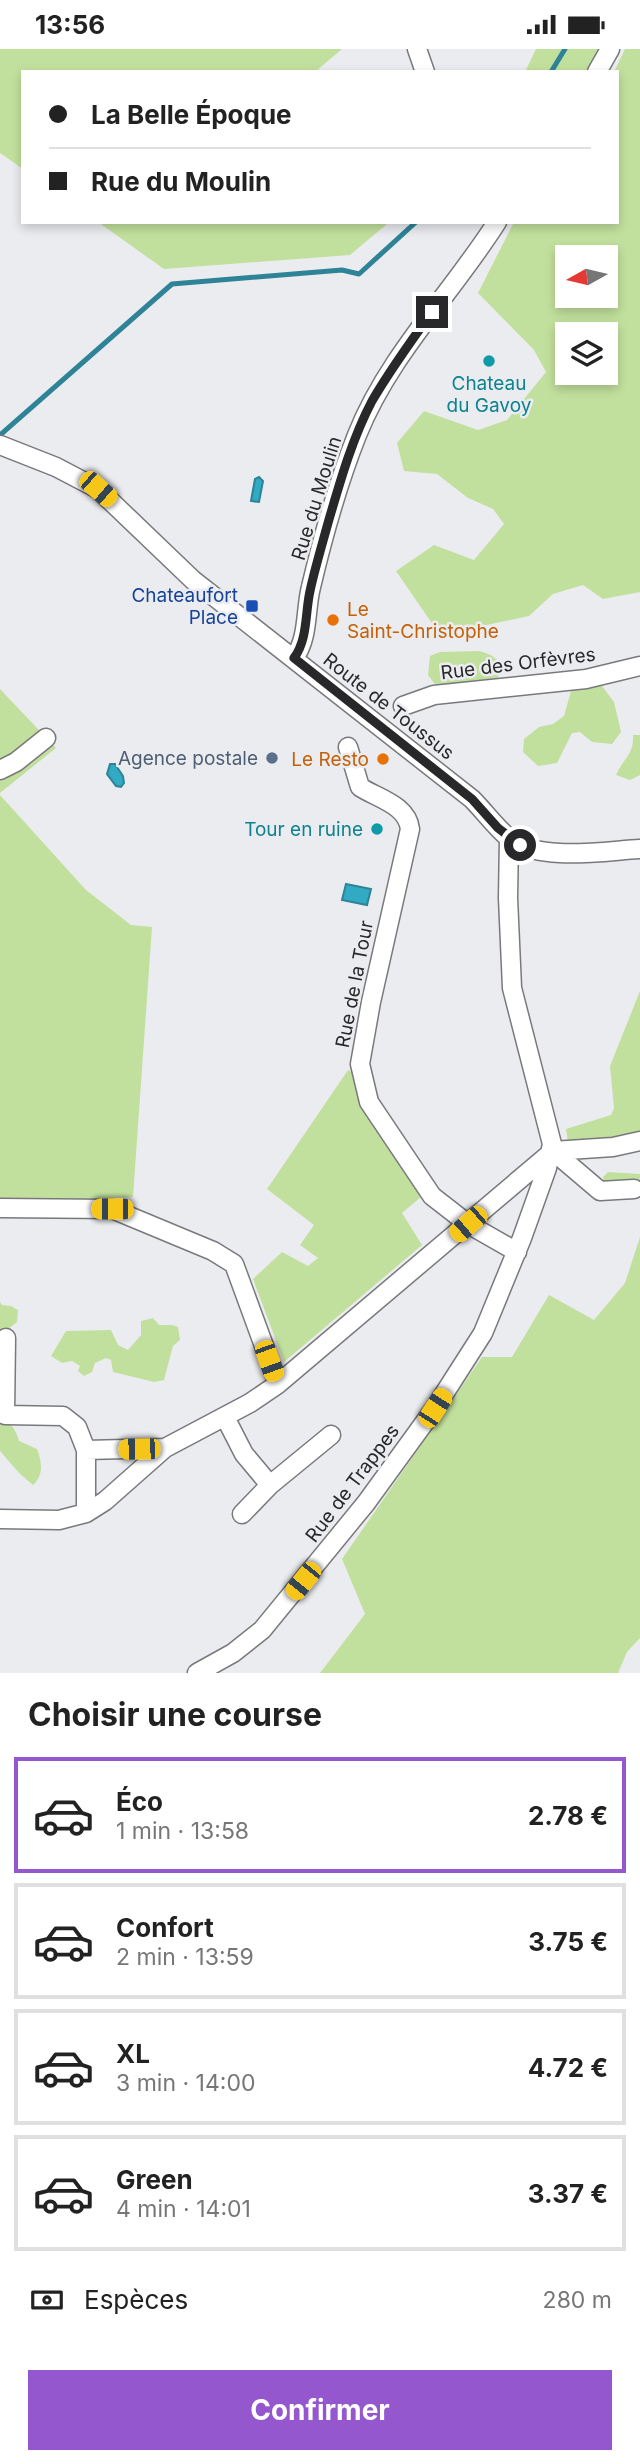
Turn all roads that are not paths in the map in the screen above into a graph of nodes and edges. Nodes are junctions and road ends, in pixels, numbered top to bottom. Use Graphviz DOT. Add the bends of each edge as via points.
graph roads {
  1 [pos="417,49"];
  2 [pos="610,49"];
  3 [pos="424,70"];
  4 [pos="598,70"];
  5 [pos="496,224"];
  6 [pos="6,447"];
  7 [pos="294,658"];
  8 [pos="640,666"];
  9 [pos="403,706"];
  10 [pos="46,738"];
  11 [pos="348,747"];
  12 [pos="0,770"];
  13 [pos="509,838"];
  14 [pos="640,849"];
  15 [pos="640,1141"];
  16 [pos="552,1151"];
  17 [pos="634,1189"];
  18 [pos="0,1208"];
  19 [pos="468,1224"];
  20 [pos="517,1252"];
  21 [pos="6,1338"];
  22 [pos="3,1380"];
  23 [pos="278,1384"];
  24 [pos="225,1417"];
  25 [pos="331,1435"];
  26 [pos="165,1448"];
  27 [pos="86,1450"];
  28 [pos="270,1485"];
  29 [pos="86,1513"];
  30 [pos="242,1514"];
  31 [pos="0,1519"];
  32 [pos="198,1673"];
  1 -- 3 [label="street"];
  2 -- 4 [label="street"];
  5 -- 7 [label="street, Rue du Moulin" via="396,363 357,434 328,522 304,636"];
  6 -- 7 [label="street, Route de Toussus" via="98,489 193,580"];
  7 -- 13 [label="street, Route de Toussus" via="472,799"];
  8 -- 9 [label="street, Rue des Orfèvres" via="586,679 434,695"];
  10 -- 12 [label="street"];
  11 -- 19 [label="street, Rue de la Tour" via="360,787 399,807 409,818 410,829 360,1064 369,1102 432,1196"];
  13 -- 14 [label="street" via="535,851"];
  13 -- 16 [label="street, Rue de Trappes" via="512,988"];
  15 -- 16 [label="street"];
  16 -- 17 [label="street" via="600,1191"];
  16 -- 19 [label="street"];
  16 -- 20 [label="street, Rue de Trappes"];
  18 -- 23 [label="street" via="112,1209 234,1264"];
  19 -- 20 [label="street, Rue de la Tour"];
  19 -- 23 [label="street"];
  20 -- 32 [label="street, Rue de Trappes" via="483,1333 366,1503 262,1630"];
  21 -- 22 [label="street"];
  22 -- 27 [label="street" via="5,1415 63,1416 77,1427"];
  23 -- 24 [label="street"];
  24 -- 26 [label="street"];
  24 -- 28 [label="street" via="244,1454"];
  25 -- 28 [label="street"];
  26 -- 27 [label="street"];
  26 -- 29 [label="street"];
  27 -- 29 [label="street"];
  28 -- 30 [label="street"];
  29 -- 31 [label="street" via="60,1520"];
}
